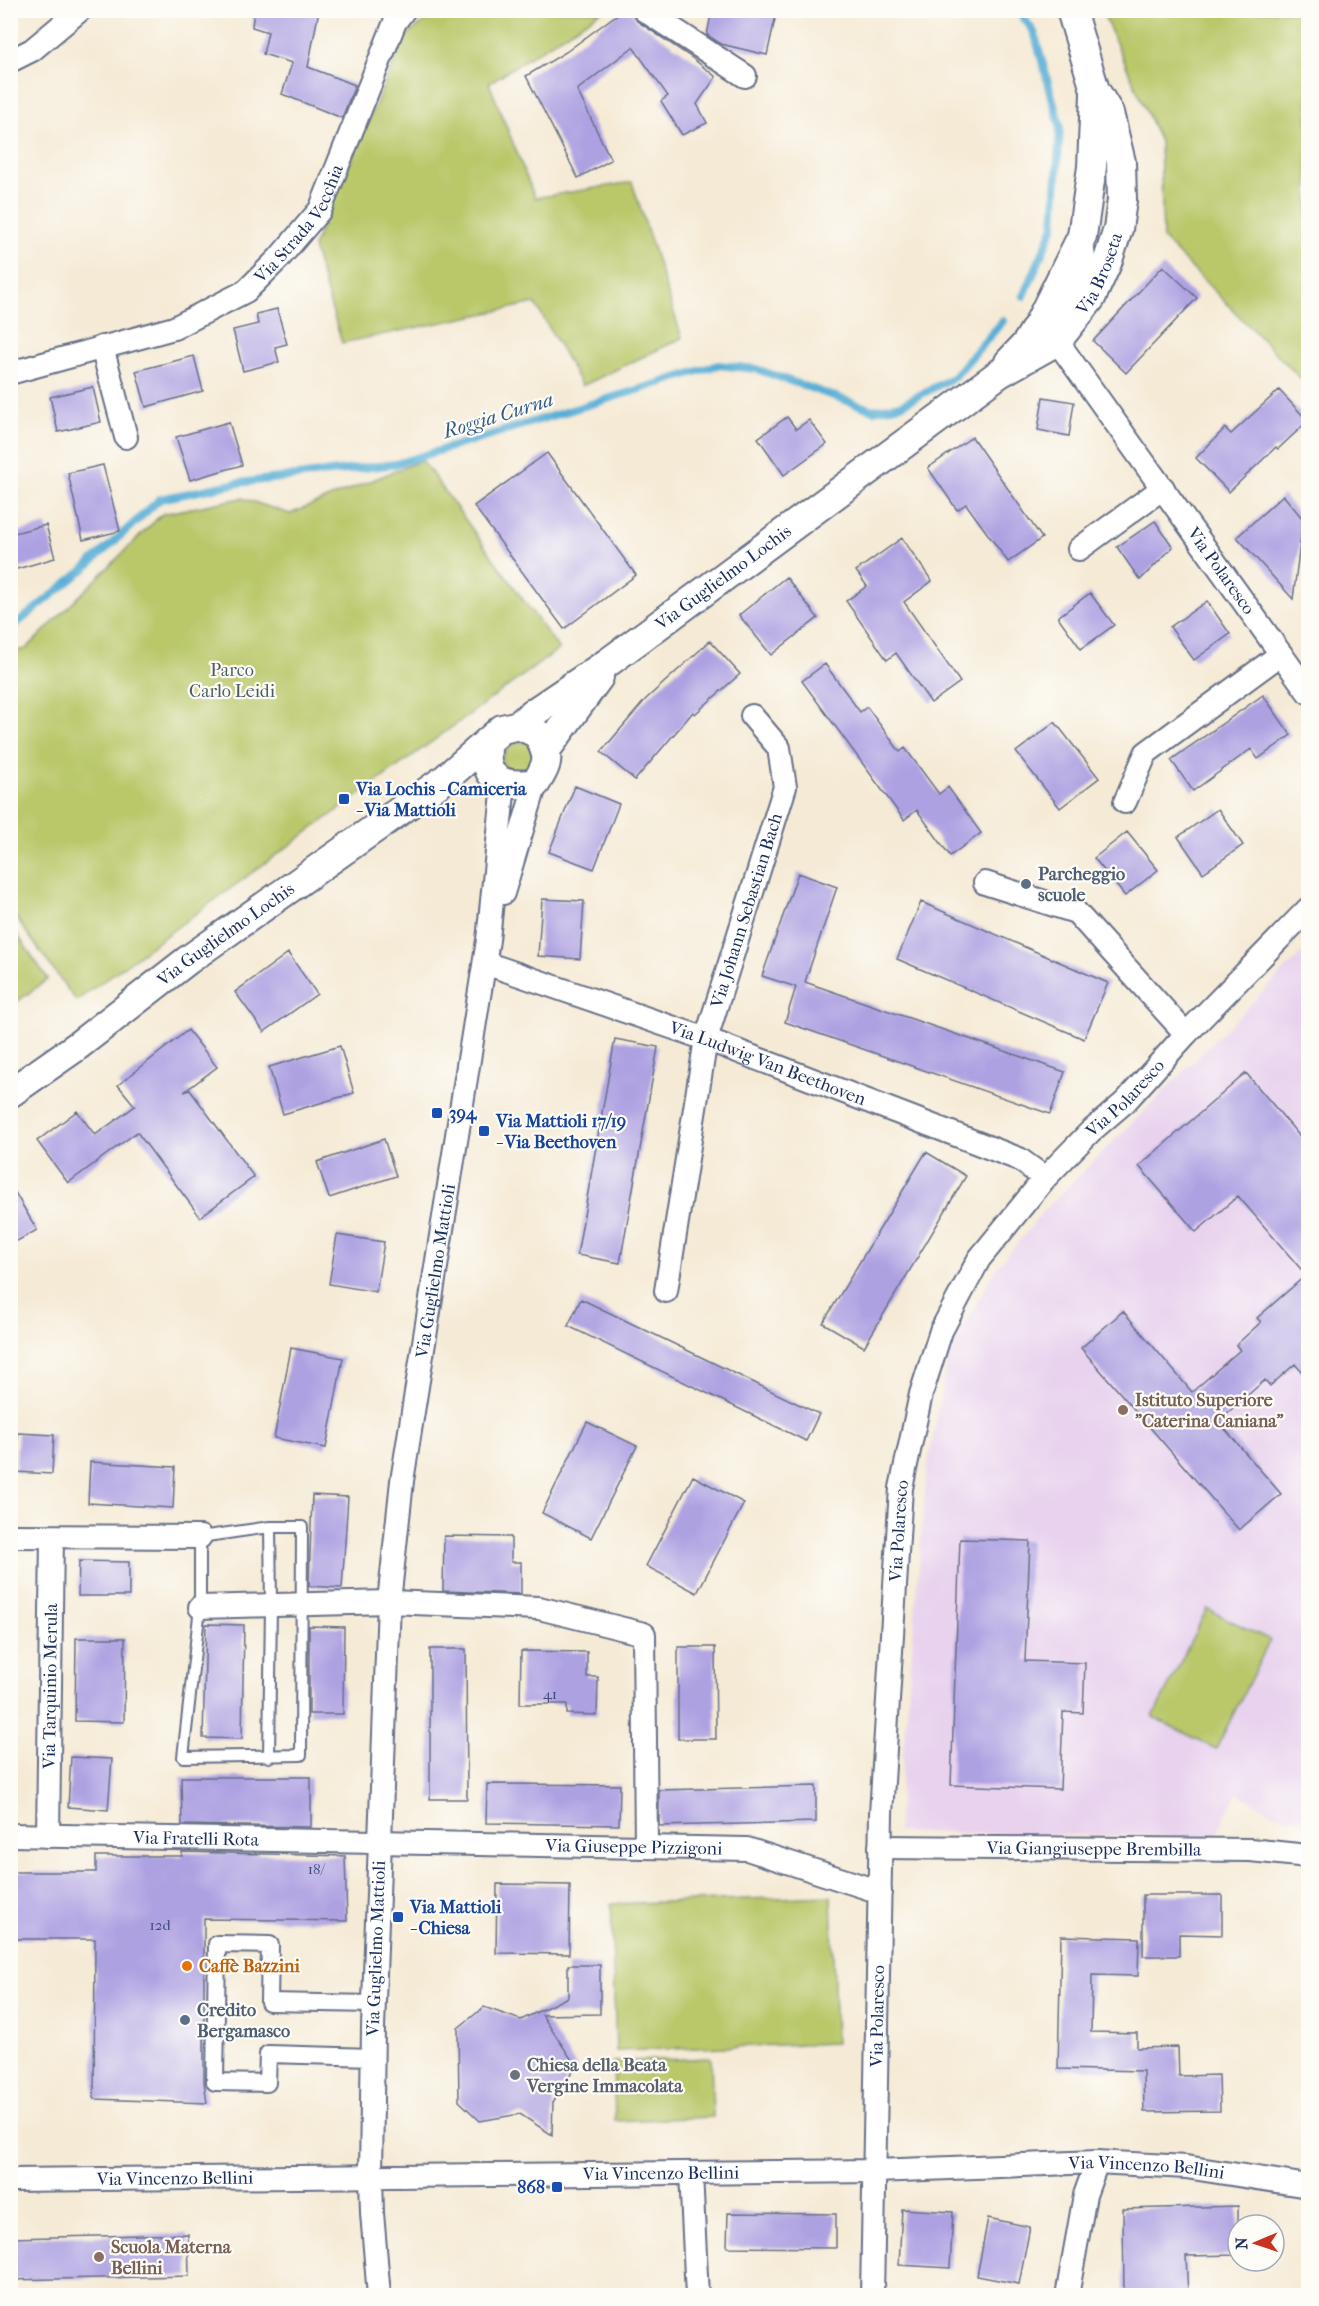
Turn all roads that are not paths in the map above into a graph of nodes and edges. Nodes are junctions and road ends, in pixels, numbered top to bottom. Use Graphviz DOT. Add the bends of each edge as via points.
graph roads {
  1 [pos="80,10"];
  2 [pos="404,10"];
  3 [pos="644,10"];
  4 [pos="1071,10"];
  5 [pos="10,61"];
  6 [pos="745,76"];
  7 [pos="1095,90"];
  8 [pos="1048,332"];
  9 [pos="102,347"];
  10 [pos="10,372"];
  11 [pos="126,437"];
  12 [pos="1163,488"];
  13 [pos="1079,549"];
  14 [pos="1297,660"];
  15 [pos="610,661"];
  16 [pos="1308,692"];
  17 [pos="752,716"];
  18 [pos="519,726"];
  19 [pos="488,742"];
  20 [pos="546,750"];
  21 [pos="445,779"];
  22 [pos="498,779"];
  23 [pos="536,783"];
  24 [pos="1125,802"];
  25 [pos="985,883"];
  26 [pos="1307,914"];
  27 [pos="488,940"];
  28 [pos="484,963"];
  29 [pos="1186,1034"];
  30 [pos="706,1039"];
  31 [pos="10,1093"];
  32 [pos="1045,1178"];
  33 [pos="666,1291"];
  34 [pos="270,1527"];
  35 [pos="10,1536"];
  36 [pos="52,1537"];
  37 [pos="200,1537"];
  38 [pos="389,1602"];
  39 [pos="303,1604"];
  40 [pos="271,1605"];
  41 [pos="200,1607"];
  42 [pos="269,1757"];
  43 [pos="10,1835"];
  44 [pos="48,1836"];
  45 [pos="382,1842"];
  46 [pos="645,1846"];
  47 [pos="880,1847"];
  48 [pos="1308,1856"];
  49 [pos="880,1892"];
  50 [pos="374,2004"];
  51 [pos="373,2057"];
  52 [pos="1097,2162"];
  53 [pos="876,2171"];
  54 [pos="691,2173"];
  55 [pos="371,2175"];
  56 [pos="10,2180"];
  57 [pos="1308,2186"];
  58 [pos="378,2295"];
  59 [pos="697,2295"];
  60 [pos="872,2295"];
  61 [pos="1067,2295"];
  1 -- 5 [label="street" via="32,50"];
  2 -- 9 [label="street, Via Strada Vecchia" via="395,22 320,210 279,258 246,291 174,328"];
  3 -- 6 [label="street"];
  4 -- 7 [label="street, Via Broseta"];
  7 -- 8 [label="street, Via Broseta" via="1092,167 1082,237"];
  7 -- 8 [label="street, Via Broseta" via="1109,112 1121,162 1119,229 1091,298"];
  8 -- 12 [label="street, Via Polaresco"];
  8 -- 15 [label="street, Via Guglielmo Lochis" via="1000,373"];
  9 -- 10 [label="street, Via Strada Vecchia"];
  9 -- 11 [label="street"];
  12 -- 13 [label="street"];
  12 -- 14 [label="street, Via Polaresco"];
  14 -- 16 [label="street, Via Polaresco"];
  14 -- 24 [label="street" via="1146,753"];
  15 -- 18 [label="street, Via Guglielmo Lochis"];
  15 -- 20 [label="street, Via Guglielmo Mattioli"];
  17 -- 30 [label="street, Via Johann Sebastian Bach" via="779,748 785,787"];
  18 -- 19 [label="street, Via Guglielmo Lochis" via="502,729"];
  18 -- 20 [label="street" via="538,734"];
  19 -- 21 [label="street, Via Guglielmo Lochis"];
  19 -- 22 [label="street, Via Guglielmo Mattioli" via="487,768"];
  20 -- 23 [label="street, Via Guglielmo Mattioli" via="547,765"];
  21 -- 22 [label="street"];
  21 -- 31 [label="street, Via Guglielmo Lochis" via="188,960"];
  22 -- 23 [label="street" via="517,786"];
  22 -- 27 [label="street, Via Guglielmo Mattioli"];
  23 -- 27 [label="street, Via Guglielmo Mattioli"];
  25 -- 29 [label="street" via="1076,912"];
  26 -- 29 [label="street, Via Polaresco"];
  27 -- 28 [label="street, Via Guglielmo Mattioli"];
  28 -- 30 [label="street, Via Ludwig Van Beethoven"];
  28 -- 38 [label="street, Via Guglielmo Mattioli" via="402,1481"];
  29 -- 32 [label="street, Via Polaresco" via="1125,1102"];
  30 -- 32 [label="street, Via Ludwig Van Beethoven" via="1019,1159"];
  30 -- 33 [label="street, Via Johann Sebastian Bach"];
  32 -- 47 [label="street, Via Polaresco" via="979,1259 941,1331 921,1394 901,1488"];
  34 -- 37 [label="lane"];
  34 -- 39 [label="lane" via="302,1527"];
  34 -- 40 [label="lane"];
  35 -- 36 [label="street"];
  36 -- 37 [label="street"];
  36 -- 44 [label="street, Via Tarquinio Merula"];
  37 -- 41 [label="lane"];
  38 -- 39 [label="street"];
  38 -- 45 [label="street, Via Guglielmo Mattioli"];
  38 -- 46 [label="street" via="538,1608 644,1634"];
  39 -- 40 [label="street"];
  39 -- 42 [label="lane" via="301,1755"];
  40 -- 41 [label="street"];
  40 -- 42 [label="lane"];
  41 -- 42 [label="lane" via="183,1757"];
  43 -- 44 [label="street, Via Fratelli Rota"];
  44 -- 45 [label="street, Via Fratelli Rota"];
  45 -- 46 [label="street, Via Giuseppe Pizzigoni"];
  45 -- 50 [label="street, Via Guglielmo Mattioli"];
  46 -- 49 [label="street, Via Giuseppe Pizzigoni" via="747,1849"];
  47 -- 48 [label="street, Via Giangiuseppe Brembilla" via="1250,1850"];
  47 -- 49 [label="street, Via Polaresco"];
  49 -- 53 [label="street, Via Polaresco"];
  50 -- 51 [label="street, Via Guglielmo Mattioli"];
  50 -- 51 [label="street" via="269,2002 270,1945 217,1944 214,2082 267,2083 268,2054"];
  51 -- 55 [label="street, Via Guglielmo Mattioli"];
  52 -- 53 [label="street, Via Vincenzo Bellini"];
  52 -- 57 [label="street, Via Vincenzo Bellini" via="1186,2167"];
  52 -- 61 [label="street" via="1085,2194"];
  53 -- 54 [label="street, Via Vincenzo Bellini"];
  53 -- 60 [label="street, Via Polaresco"];
  54 -- 55 [label="street, Via Vincenzo Bellini"];
  54 -- 59 [label="street"];
  55 -- 56 [label="street, Via Vincenzo Bellini"];
  55 -- 58 [label="street, Via Guglielmo Mattioli"];
}
